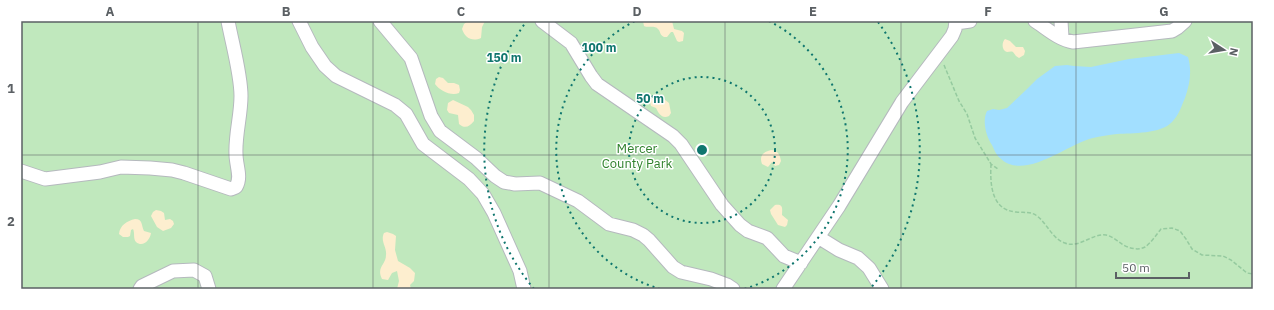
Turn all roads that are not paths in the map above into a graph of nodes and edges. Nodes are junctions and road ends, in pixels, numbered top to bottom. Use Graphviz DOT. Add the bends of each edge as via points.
graph roads {
  1 [pos="228,21"];
  2 [pos="299,21"];
  3 [pos="380,21"];
  4 [pos="542,21"];
  5 [pos="970,21"];
  6 [pos="1035,21"];
  7 [pos="1060,21"];
  8 [pos="1186,21"];
  9 [pos="956,22"];
  10 [pos="1062,38"];
  11 [pos="21,171"];
  12 [pos="818,237"];
  13 [pos="800,263"];
  14 [pos="140,289"];
  15 [pos="209,289"];
  16 [pos="524,289"];
  17 [pos="733,289"];
  18 [pos="783,289"];
  19 [pos="882,289"];
  1 -- 11 [label="lane" via="241,96 236,139 239,180 236,187 231,189 184,173 150,168 121,167 45,180"];
  2 -- 16 [label="lane" via="325,66 336,76 395,105 406,114 422,144 469,179 483,194 520,270"];
  3 -- 17 [label="lane" via="411,58 431,116 440,132 476,158 495,176 504,182 515,184 540,183 578,201 609,224 643,235 681,272 711,279"];
  4 -- 13 [label="lane" via="571,43 597,84 681,144 722,206 740,225 767,238 784,256"];
  5 -- 9 [label="lane"];
  6 -- 10 [label="lane"];
  7 -- 10 [label="lane"];
  8 -- 10 [label="lane" via="1172,31 1073,42"];
  9 -- 12 [label="lane" via="952,36 902,102"];
  12 -- 13 [label="lane"];
  12 -- 19 [label="lane" via="858,258 869,268"];
  13 -- 18 [label="lane"];
  14 -- 15 [label="lane" via="174,271 194,270 205,276"];
}
